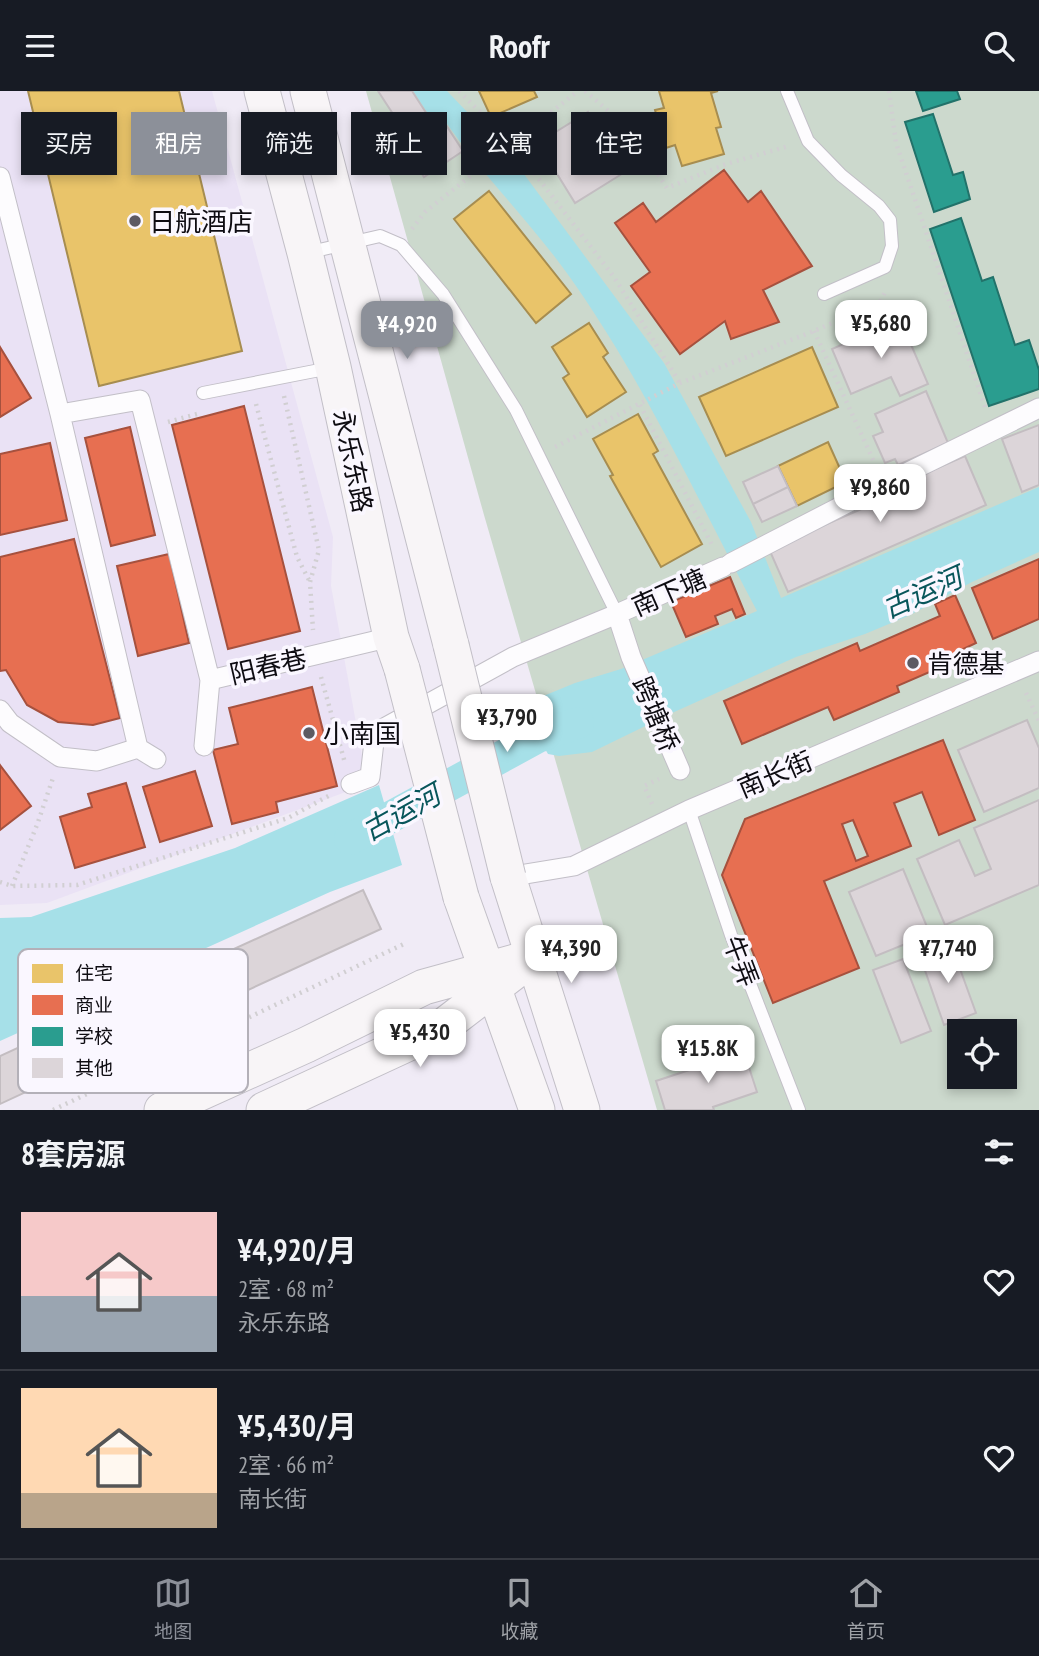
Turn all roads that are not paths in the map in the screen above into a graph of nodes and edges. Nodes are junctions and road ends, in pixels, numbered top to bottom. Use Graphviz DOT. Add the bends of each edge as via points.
graph roads {
  1 [pos="262,91"];
  2 [pos="308,91"];
  3 [pos="787,91"];
  4 [pos="0,177"];
  5 [pos="348,243"];
  6 [pos="7,245"];
  7 [pos="305,253"];
  8 [pos="824,294"];
  9 [pos="332,367"];
  10 [pos="204,393"];
  11 [pos="1039,408"];
  12 [pos="60,414"];
  13 [pos="617,614"];
  14 [pos="391,637"];
  15 [pos="631,657"];
  16 [pos="1039,661"];
  17 [pos="210,680"];
  18 [pos="0,710"];
  19 [pos="204,746"];
  20 [pos="138,748"];
  21 [pos="156,758"];
  22 [pos="680,770"];
  23 [pos="351,784"];
  24 [pos="690,810"];
  25 [pos="508,877"];
  26 [pos="533,957"];
  27 [pos="491,979"];
  28 [pos="248,1071"];
  29 [pos="200,1093"];
  30 [pos="162,1110"];
  31 [pos="264,1110"];
  32 [pos="537,1110"];
  33 [pos="582,1110"];
  34 [pos="799,1110"];
  1 -- 7 [label="main road, 永乐东路"];
  2 -- 5 [label="main road, 永乐东路"];
  3 -- 8 [label="lane" via="808,141 890,220 892,246 885,267"];
  4 -- 6 [label="street"];
  5 -- 7 [label="lane"];
  5 -- 13 [label="lane" via="380,236 401,245 443,294 516,410"];
  5 -- 25 [label="main road, 永乐东路, bridge"];
  6 -- 12 [label="street"];
  7 -- 9 [label="main road, 永乐东路"];
  9 -- 10 [label="lane"];
  9 -- 14 [label="main road, 永乐东路"];
  11 -- 13 [label="street, 南下塘" via="727,565"];
  12 -- 17 [label="street" via="141,400"];
  12 -- 20 [label="street"];
  13 -- 15 [label="street, 南下塘"];
  13 -- 23 [label="street" via="513,657 374,733 370,777"];
  14 -- 17 [label="street, 阳春巷"];
  14 -- 27 [label="main road, 永乐东路, bridge" via="461,897"];
  15 -- 22 [label="street, 跨塘桥"];
  16 -- 24 [label="street, 南长街"];
  17 -- 19 [label="street, 阳春巷"];
  18 -- 20 [label="street" via="10,723 60,757 97,761"];
  20 -- 21 [label="street"];
  24 -- 25 [label="street, 南长街" via="574,866"];
  24 -- 34 [label="lane, 牛弄" via="731,935"];
  25 -- 26 [label="main road"];
  26 -- 27 [label="main road"];
  26 -- 33 [label="main road"];
  27 -- 28 [label="main road" via="424,987"];
  27 -- 31 [label="main road" via="441,1028"];
  27 -- 32 [label="main road"];
  29 -- 30 [label="main road"];
}
